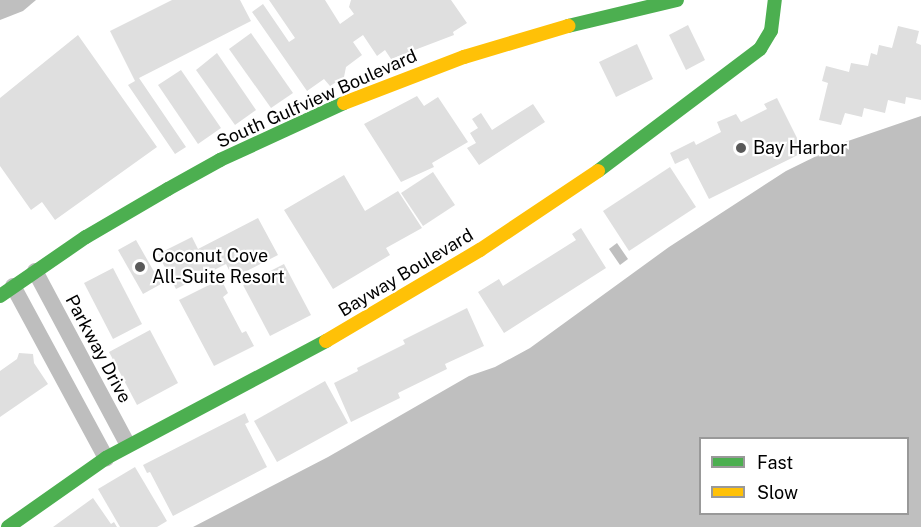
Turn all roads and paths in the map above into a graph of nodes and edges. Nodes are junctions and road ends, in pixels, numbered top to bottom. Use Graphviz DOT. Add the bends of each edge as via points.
graph roads {
  1 [pos="677,0"];
  2 [pos="775,0"];
  3 [pos="35,271"];
  4 [pos="7,291"];
  5 [pos="128,445"];
  6 [pos="106,458"];
  7 [pos="8,527"];
  1 -- 3 [label="street, South Gulfview Boulevard" via="546,31 347,102 220,160"];
  2 -- 5 [label="street, Bayway Boulevard" via="771,31 760,49 568,192 359,323"];
  3 -- 4 [label="street, South Gulfview Boulevard"];
  3 -- 5 [label="street, Parkway Drive"];
  4 -- 6 [label="street"];
  5 -- 6 [label="street, Bayway Boulevard"];
  6 -- 7 [label="street, Bayway Boulevard"];
}
